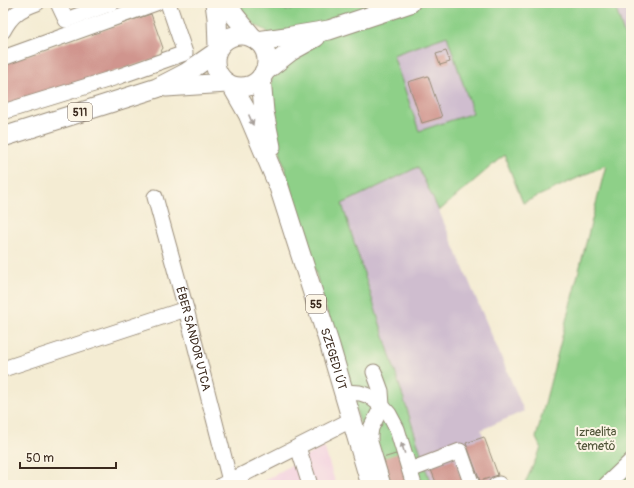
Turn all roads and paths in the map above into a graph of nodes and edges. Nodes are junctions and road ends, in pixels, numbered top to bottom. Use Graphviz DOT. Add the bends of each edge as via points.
graph roads {
  1 [pos="37,3"];
  2 [pos="58,3"];
  3 [pos="112,3"];
  4 [pos="156,3"];
  5 [pos="168,3"];
  6 [pos="215,3"];
  7 [pos="227,3"];
  8 [pos="410,3"];
  9 [pos="329,30"];
  10 [pos="3,32"];
  11 [pos="255,39"];
  12 [pos="217,50"];
  13 [pos="3,58"];
  14 [pos="263,75"];
  15 [pos="230,85"];
  16 [pos="157,88"];
  17 [pos="3,112"];
  18 [pos="3,137"];
  19 [pos="280,187"];
  20 [pos="155,197"];
  21 [pos="186,309"];
  22 [pos="3,369"];
  23 [pos="374,372"];
  24 [pos="343,392"];
  25 [pos="382,406"];
  26 [pos="351,420"];
  27 [pos="298,447"];
  28 [pos="631,462"];
  29 [pos="410,470"];
  30 [pos="226,483"];
  31 [pos="310,485"];
  32 [pos="371,485"];
  33 [pos="383,485"];
  34 [pos="414,485"];
  35 [pos="472,485"];
  36 [pos="606,485"];
  1 -- 10 [label="street" via="17,13"];
  2 -- 3 [label="street" via="66,20"];
  4 -- 13 [label="street"];
  5 -- 17 [label="street" via="185,53"];
  6 -- 12 [label="main road, 55"];
  7 -- 11 [label="main road, 55"];
  8 -- 9 [label="main road"];
  9 -- 11 [label="main road"];
  9 -- 14 [label="main road" via="291,51"];
  11 -- 12 [label="main road" via="236,35 224,40"];
  11 -- 14 [label="main road, 55" via="266,53 267,64"];
  12 -- 15 [label="main road, 55" via="214,63 216,71"];
  12 -- 16 [label="main road, 511"];
  14 -- 15 [label="main road" via="250,86"];
  14 -- 19 [label="main road, 55" via="264,112"];
  15 -- 16 [label="main road, 511"];
  15 -- 19 [label="main road, 55, one-way" via="248,114"];
  16 -- 18 [label="main road, 511"];
  19 -- 24 [label="main road, SZEGEDI ÚT / 55"];
  20 -- 21 [label="street, ÉBER SÁNDOR UTCA"];
  21 -- 22 [label="street"];
  21 -- 30 [label="street, ÉBER SÁNDOR UTCA"];
  23 -- 25 [label="street" via="381,391"];
  24 -- 25 [label="street" via="369,396"];
  24 -- 26 [label="main road, SZEGEDI ÚT / 55"];
  29 -- 25 [label="street, one-way" via="397,428 390,414"];
  25 -- 33 [label="street" via="371,428 370,442"];
  26 -- 27 [label="street"];
  26 -- 32 [label="main road, SZEGEDI ÚT / 55"];
  27 -- 30 [label="street"];
  27 -- 31 [label="street"];
  28 -- 36 [label="street"];
  29 -- 34 [label="street"];
  29 -- 35 [label="street" via="460,451"];
}
